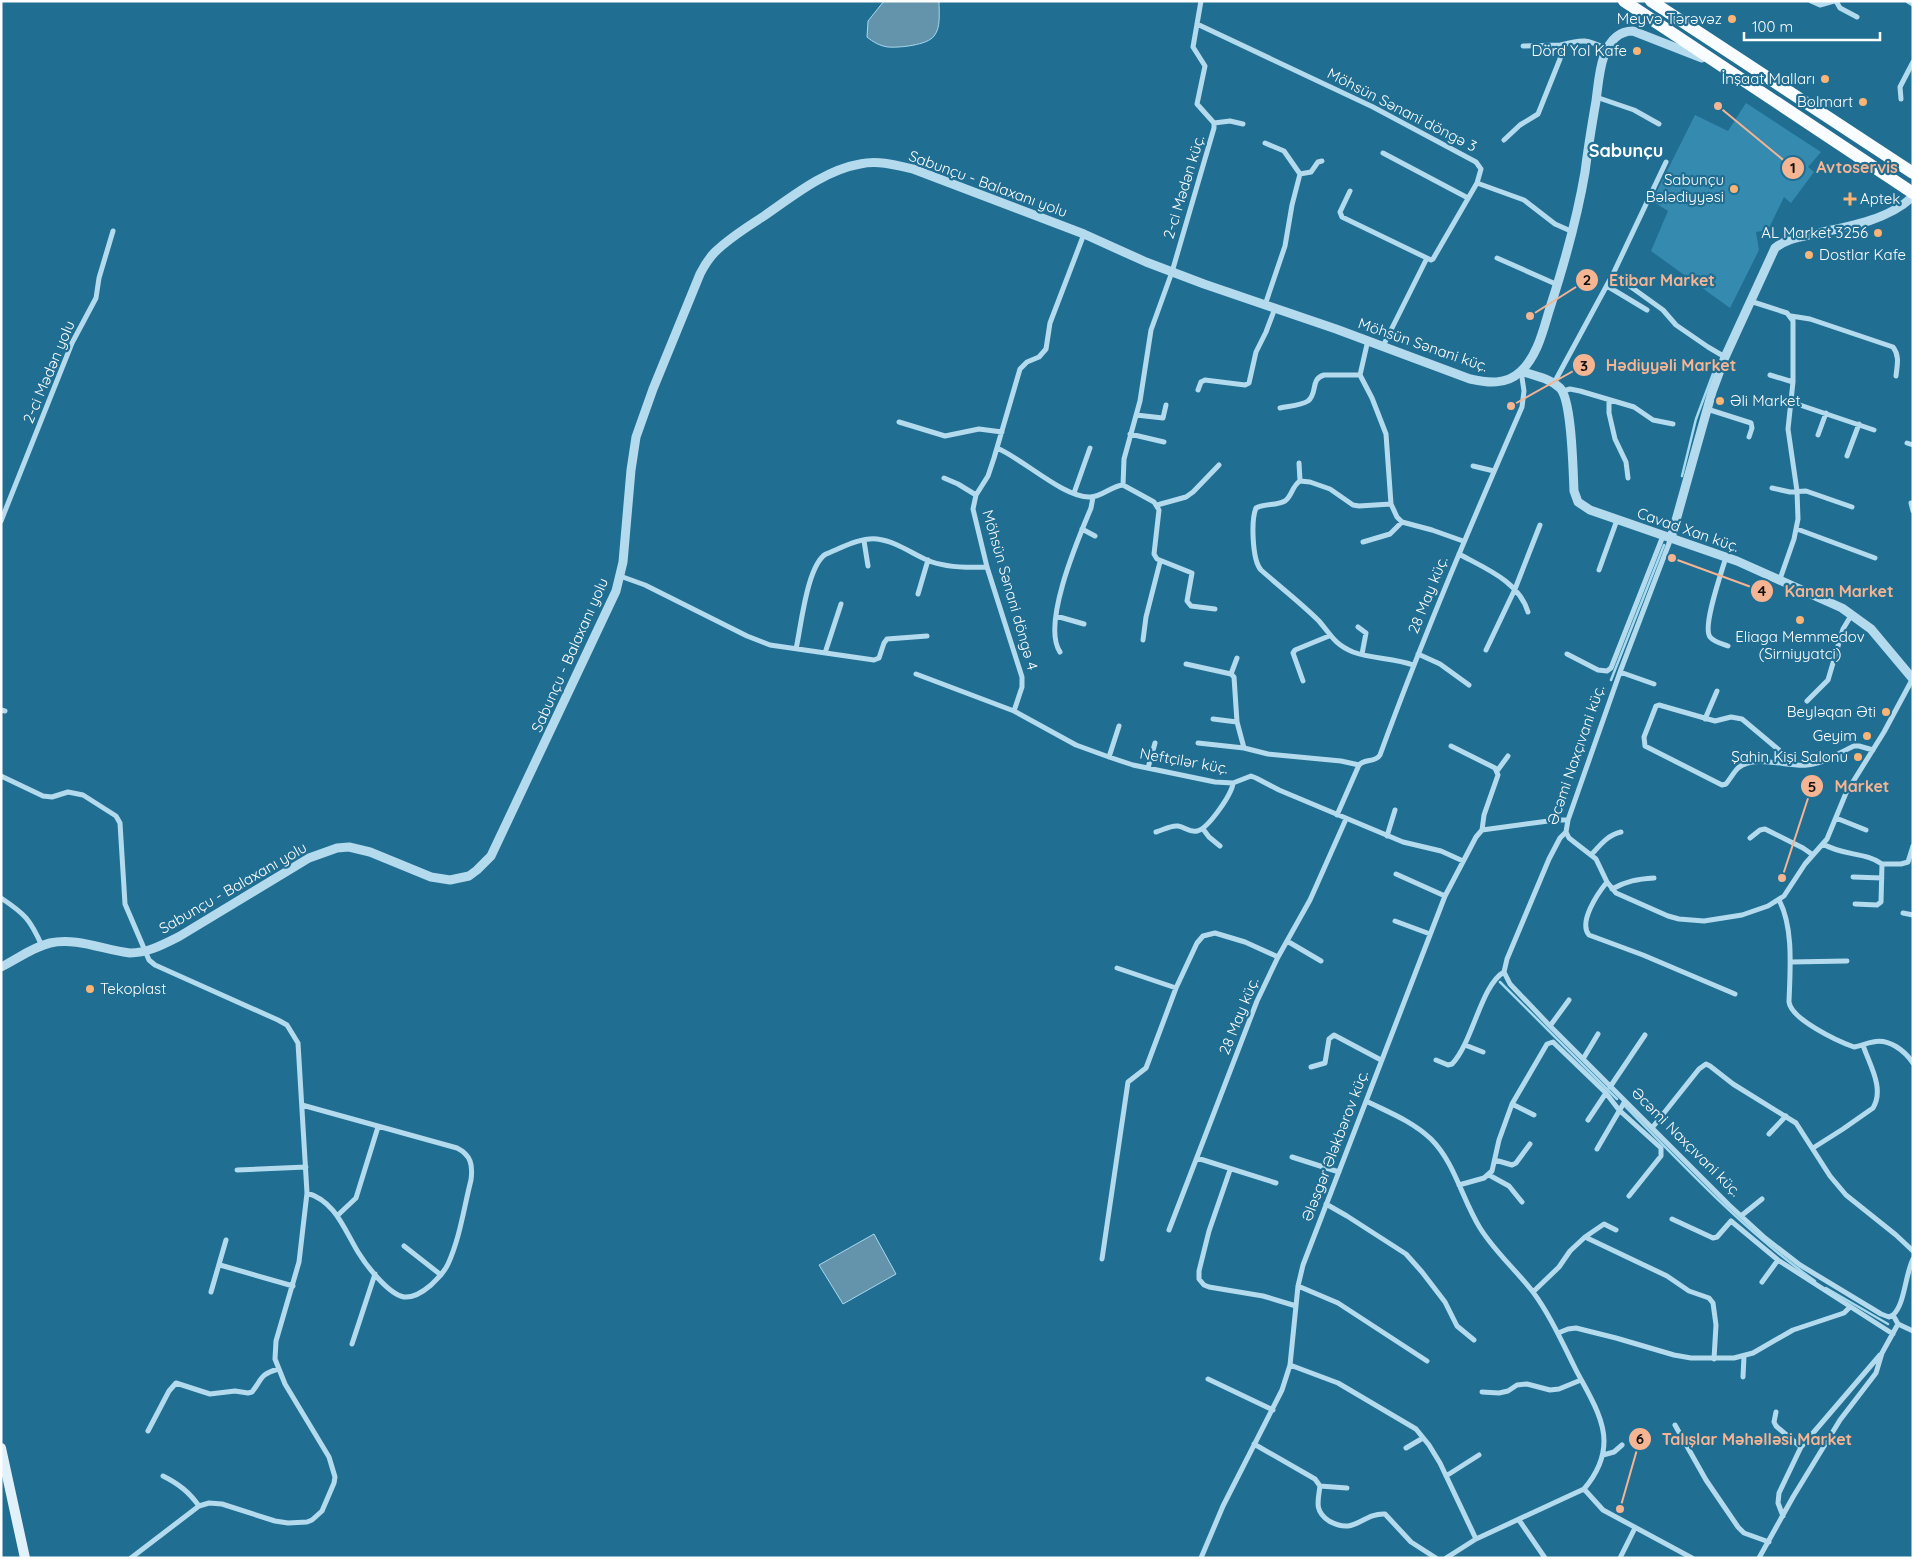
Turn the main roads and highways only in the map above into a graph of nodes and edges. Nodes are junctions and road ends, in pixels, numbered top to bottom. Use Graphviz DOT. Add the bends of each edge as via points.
graph roads {
  1 [pos="1624,1"];
  2 [pos="1652,2"];
  3 [pos="1913,173"];
  4 [pos="1913,194"];
  5 [pos="1,1448"];
  6 [pos="25,1558"];
  1 -- 4 [label="main road"];
  2 -- 3 [label="main road"];
  5 -- 6 [label="main road"];
}
